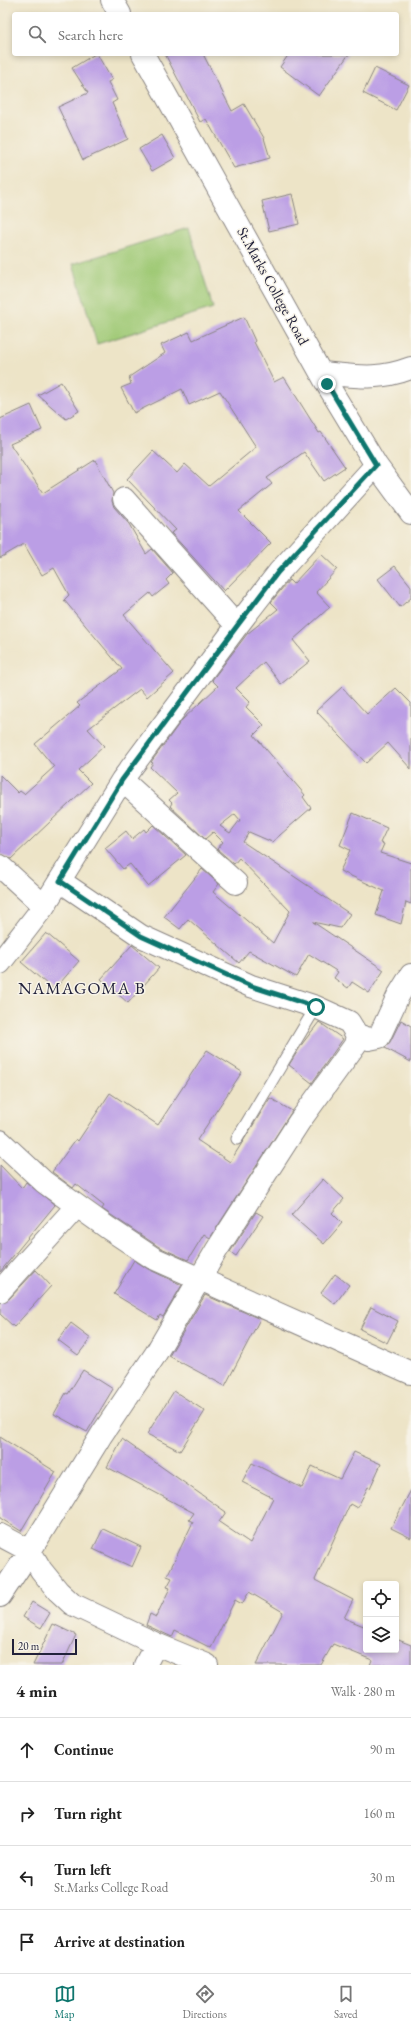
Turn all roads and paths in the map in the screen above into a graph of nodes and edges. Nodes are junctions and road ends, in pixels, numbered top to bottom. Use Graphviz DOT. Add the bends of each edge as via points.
graph roads {
  1 [pos="112,0"];
  2 [pos="119,12"];
  3 [pos="144,56"];
  4 [pos="411,368"];
  5 [pos="321,373"];
  6 [pos="376,465"];
  7 [pos="124,499"];
  8 [pos="411,513"];
  9 [pos="237,626"];
  10 [pos="122,780"];
  11 [pos="0,866"];
  12 [pos="60,881"];
  13 [pos="236,883"];
  14 [pos="44,906"];
  15 [pos="0,964"];
  16 [pos="411,974"];
  17 [pos="316,1007"];
  18 [pos="357,1035"];
  19 [pos="237,1139"];
  20 [pos="0,1141"];
  21 [pos="77,1206"];
  22 [pos="200,1278"];
  23 [pos="0,1291"];
  24 [pos="411,1373"];
  25 [pos="0,1535"];
  26 [pos="30,1551"];
  27 [pos="0,1596"];
  28 [pos="156,1644"];
  29 [pos="145,1665"];
  30 [pos="207,1665"];
  1 -- 2 [label="street"];
  3 -- 5 [label="street, St.Marks College Road"];
  4 -- 5 [label="street" via="371,378"];
  5 -- 6 [label="street, St.Marks College Road"];
  6 -- 8 [label="street, St.Marks College Road"];
  6 -- 9 [label="street" via="278,572"];
  7 -- 9 [label="street"];
  9 -- 10 [label="street"];
  10 -- 12 [label="street"];
  10 -- 13 [label="street"];
  11 -- 14 [label="street"];
  12 -- 14 [label="street"];
  12 -- 17 [label="street" via="141,936 251,986"];
  14 -- 15 [label="street"];
  16 -- 18 [label="street" via="379,1037 369,1039"];
  17 -- 18 [label="street" via="350,1022"];
  17 -- 19 [label="lane"];
  18 -- 22 [label="street" via="355,1045 298,1122"];
  20 -- 21 [label="street" via="44,1182"];
  21 -- 22 [label="street" via="153,1258"];
  21 -- 23 [label="street"];
  22 -- 24 [label="street"];
  22 -- 26 [label="street" via="155,1355 102,1434"];
  25 -- 26 [label="street"];
  26 -- 27 [label="street"];
  26 -- 28 [label="street" via="41,1570 72,1604"];
  28 -- 29 [label="street"];
  28 -- 30 [label="street"];
}
